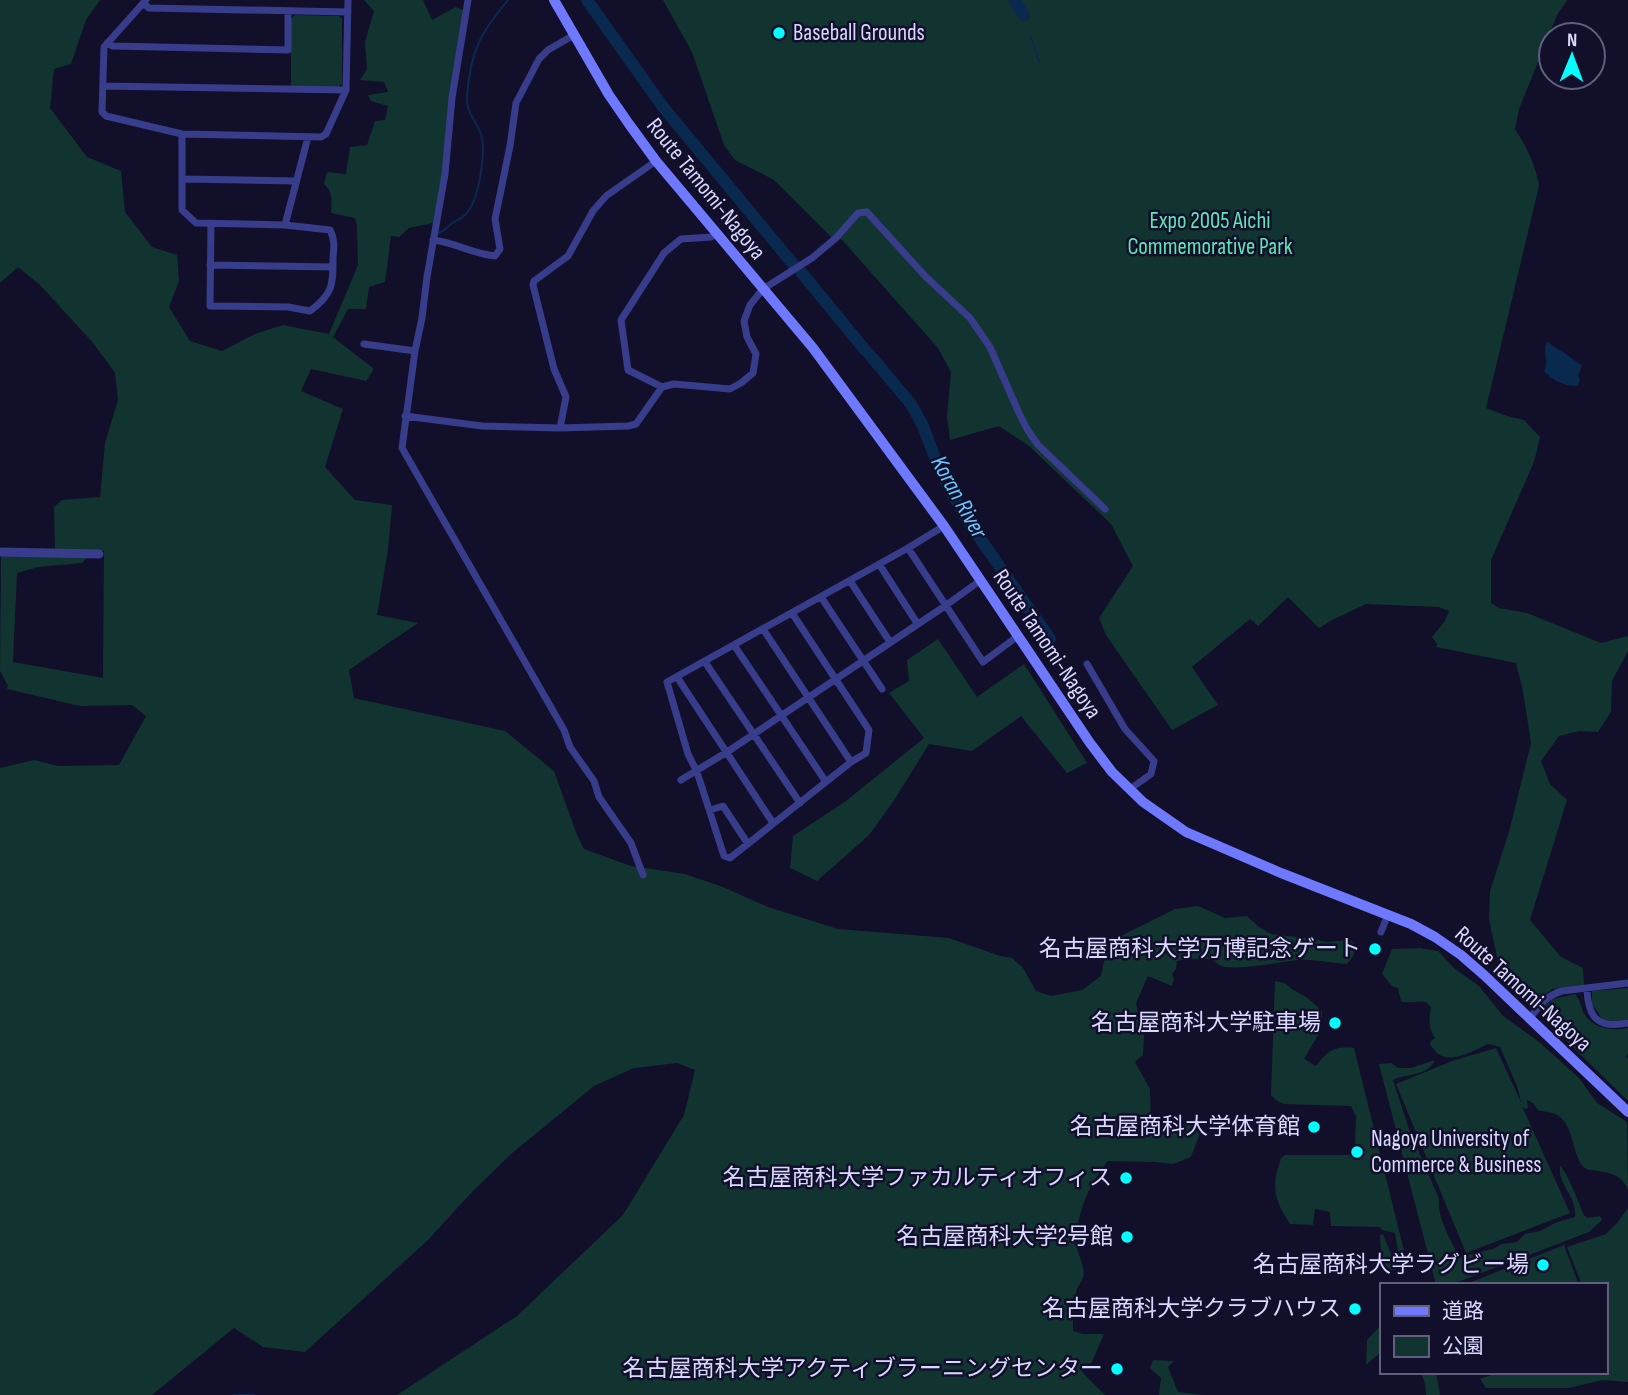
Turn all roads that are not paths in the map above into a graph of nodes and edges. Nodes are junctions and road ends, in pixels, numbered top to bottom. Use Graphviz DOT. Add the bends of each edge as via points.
graph roads {
  1 [pos="260,0"];
  2 [pos="348,0"];
  3 [pos="468,0"];
  4 [pos="554,0"];
  5 [pos="145,1"];
  6 [pos="260,11"];
  7 [pos="288,11"];
  8 [pos="348,12"];
  9 [pos="574,35"];
  10 [pos="107,43"];
  11 [pos="103,86"];
  12 [pos="346,90"];
  13 [pos="182,134"];
  14 [pos="308,137"];
  15 [pos="656,161"];
  16 [pos="183,179"];
  17 [pos="296,181"];
  18 [pos="211,225"];
  19 [pos="285,225"];
  20 [pos="717,233"];
  21 [pos="433,240"];
  22 [pos="210,265"];
  23 [pos="333,267"];
  24 [pos="764,289"];
  25 [pos="364,344"];
  26 [pos="415,351"];
  27 [pos="662,387"];
  28 [pos="405,416"];
  29 [pos="559,428"];
  30 [pos="1105,509"];
  31 [pos="944,526"];
  32 [pos="908,548"];
  33 [pos="0,552"];
  34 [pos="99,554"];
  35 [pos="879,564"];
  36 [pos="981,580"];
  37 [pos="850,581"];
  38 [pos="821,597"];
  39 [pos="945,606"];
  40 [pos="792,613"];
  41 [pos="917,624"];
  42 [pos="763,629"];
  43 [pos="1018,636"];
  44 [pos="890,642"];
  45 [pos="734,645"];
  46 [pos="863,660"];
  47 [pos="705,662"];
  48 [pos="1087,664"];
  49 [pos="677,677"];
  50 [pos="835,678"];
  51 [pos="882,689"];
  52 [pos="808,697"];
  53 [pos="781,715"];
  54 [pos="753,733"];
  55 [pos="727,752"];
  56 [pos="851,762"];
  57 [pos="697,772"];
  58 [pos="681,780"];
  59 [pos="826,782"];
  60 [pos="1130,789"];
  61 [pos="800,803"];
  62 [pos="710,810"];
  63 [pos="773,823"];
  64 [pos="748,844"];
  65 [pos="643,875"];
  66 [pos="1388,914"];
  67 [pos="1381,932"];
  68 [pos="1628,983"];
  69 [pos="1587,989"];
  70 [pos="1530,1018"];
  71 [pos="1628,1023"];
  72 [pos="1628,1112"];
  1 -- 6 [label="street"];
  2 -- 8 [label="street"];
  3 -- 21 [label="street"];
  4 -- 9 [label="main road, Route Tamomi-Nagoya"];
  5 -- 6 [label="street" via="149,8"];
  5 -- 10 [label="street"];
  6 -- 7 [label="street"];
  7 -- 8 [label="street"];
  7 -- 10 [label="street" via="288,50"];
  8 -- 12 [label="street"];
  9 -- 15 [label="main road, Route Tamomi-Nagoya"];
  9 -- 21 [label="street" via="539,59 516,103 495,219 499,249 495,256"];
  10 -- 11 [label="street"];
  11 -- 12 [label="street"];
  11 -- 13 [label="street" via="102,112 106,116"];
  12 -- 14 [label="street" via="326,134"];
  13 -- 14 [label="street"];
  13 -- 16 [label="street"];
  14 -- 17 [label="street"];
  15 -- 20 [label="main road, Route Tamomi-Nagoya"];
  15 -- 29 [label="street" via="606,196 568,256 534,281 542,330 566,397"];
  16 -- 17 [label="street"];
  16 -- 18 [label="street" via="182,210 196,223"];
  17 -- 19 [label="street"];
  18 -- 19 [label="street"];
  18 -- 22 [label="street"];
  19 -- 23 [label="street" via="330,230"];
  20 -- 24 [label="main road, Route Tamomi-Nagoya"];
  20 -- 27 [label="street" via="681,239 664,253 621,320 628,370"];
  21 -- 26 [label="street"];
  22 -- 23 [label="street"];
  22 -- 23 [label="street" via="210,306 310,311 322,302 333,283"];
  24 -- 27 [label="street" via="744,321 756,354 753,373 730,389"];
  24 -- 30 [label="street" via="813,258 858,213 867,212 970,318 990,347 1038,445"];
  24 -- 31 [label="main road, Route Tamomi-Nagoya"];
  25 -- 26 [label="street"];
  26 -- 28 [label="street"];
  27 -- 29 [label="street" via="635,424"];
  28 -- 29 [label="street" via="482,426"];
  28 -- 65 [label="street" via="402,448 570,747 594,781 598,797 631,843"];
  31 -- 32 [label="street"];
  31 -- 36 [label="main road, Route Tamomi-Nagoya"];
  32 -- 35 [label="street"];
  32 -- 39 [label="street"];
  33 -- 34 [label="street"];
  35 -- 37 [label="street"];
  35 -- 41 [label="street"];
  36 -- 39 [label="street"];
  36 -- 43 [label="main road, Route Tamomi-Nagoya"];
  37 -- 38 [label="street"];
  37 -- 44 [label="street"];
  38 -- 40 [label="street"];
  38 -- 46 [label="street"];
  39 -- 41 [label="street"];
  39 -- 43 [label="street" via="983,662"];
  40 -- 42 [label="street"];
  40 -- 50 [label="street"];
  41 -- 44 [label="street"];
  42 -- 45 [label="street"];
  42 -- 52 [label="street"];
  43 -- 60 [label="main road, Route Tamomi-Nagoya" via="1090,743"];
  44 -- 46 [label="street"];
  45 -- 47 [label="street"];
  45 -- 53 [label="street"];
  46 -- 50 [label="street"];
  46 -- 51 [label="street"];
  47 -- 49 [label="street"];
  47 -- 54 [label="street"];
  48 -- 60 [label="street" via="1125,729 1154,761 1151,774"];
  49 -- 55 [label="street"];
  49 -- 57 [label="street" via="667,682"];
  50 -- 52 [label="street"];
  50 -- 56 [label="street" via="870,730 866,753"];
  52 -- 53 [label="street"];
  52 -- 56 [label="street"];
  53 -- 54 [label="street"];
  53 -- 59 [label="street"];
  54 -- 55 [label="street"];
  54 -- 61 [label="street"];
  55 -- 57 [label="street"];
  55 -- 63 [label="street"];
  56 -- 59 [label="street"];
  57 -- 58 [label="street"];
  57 -- 62 [label="street"];
  59 -- 61 [label="street"];
  60 -- 66 [label="main road, Route Tamomi-Nagoya" via="1164,818 1197,837"];
  61 -- 63 [label="street"];
  62 -- 64 [label="street" via="723,806"];
  62 -- 64 [label="street" via="724,856 730,858"];
  63 -- 64 [label="street"];
  66 -- 67 [label="street"];
  66 -- 70 [label="main road, Route Tamomi-Nagoya" via="1461,955"];
  68 -- 69 [label="street"];
  69 -- 70 [label="street" via="1553,993"];
  69 -- 71 [label="street" via="1589,1008 1597,1020"];
  70 -- 72 [label="main road, Route Tamomi-Nagoya"];
}
